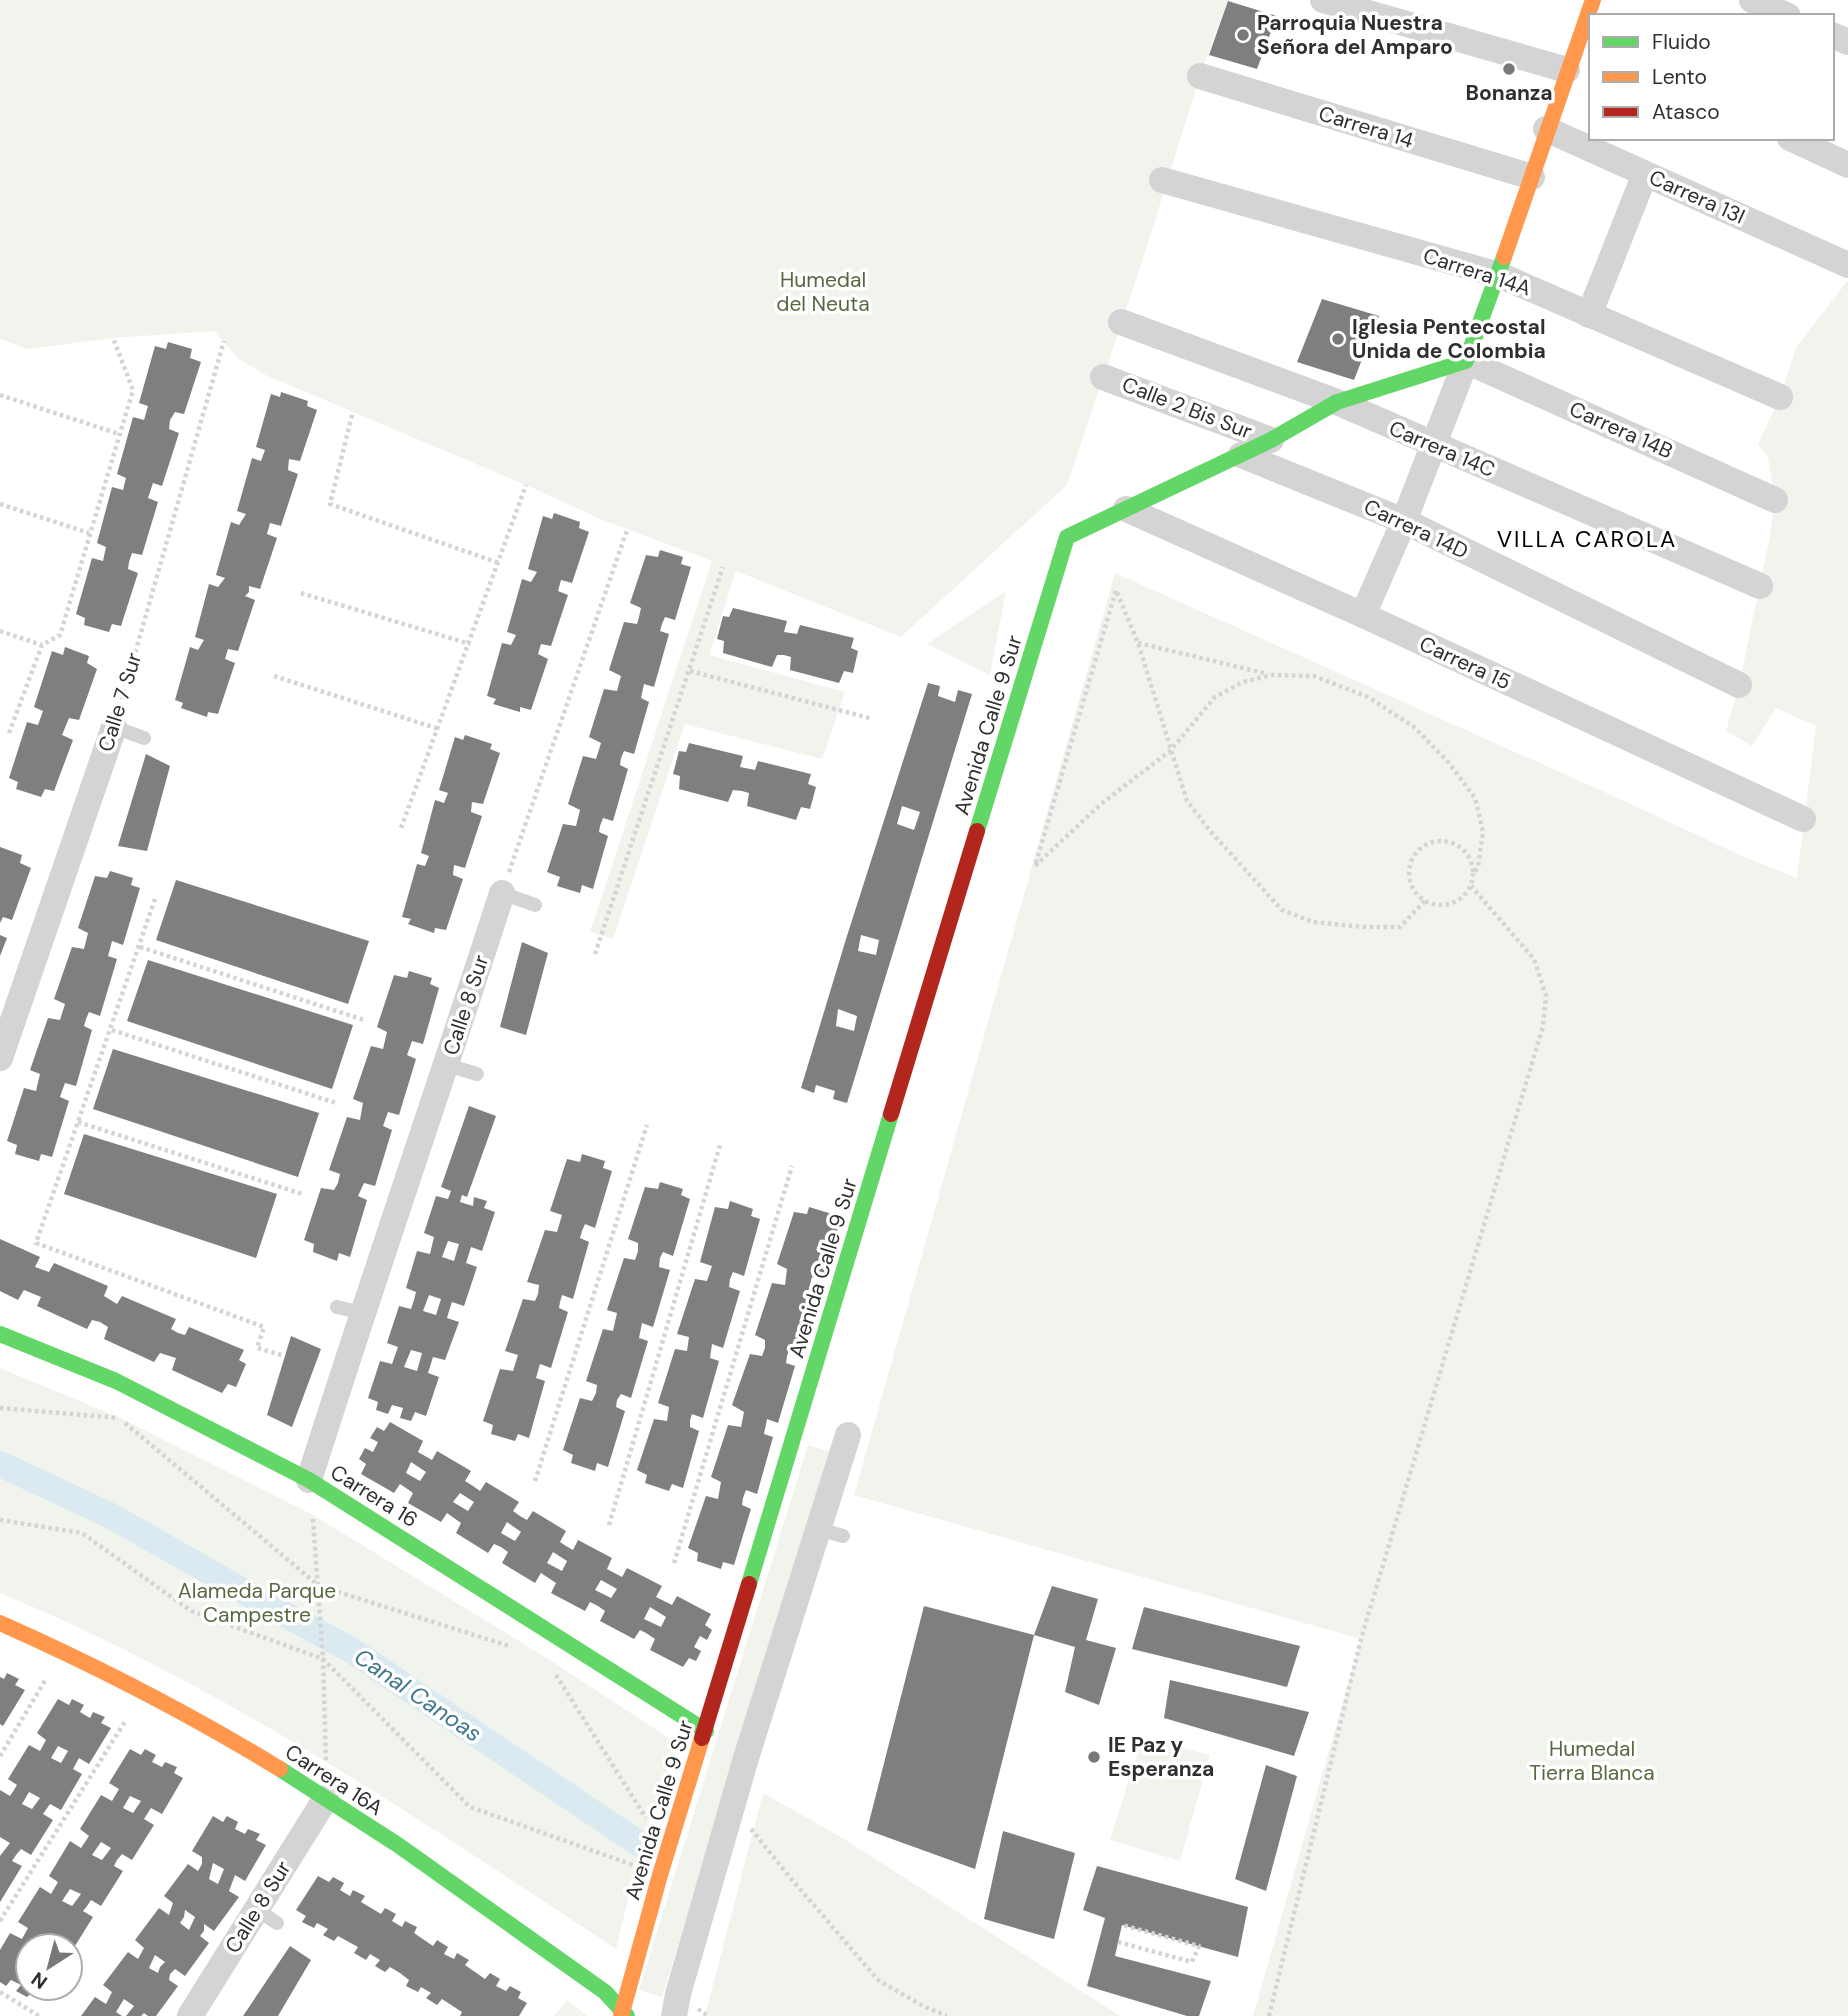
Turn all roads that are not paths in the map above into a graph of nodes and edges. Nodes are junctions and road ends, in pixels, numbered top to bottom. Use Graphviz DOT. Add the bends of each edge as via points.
graph roads {
  1 [pos="1323,0"];
  2 [pos="1752,0"];
  3 [pos="1784,14"];
  4 [pos="1589,18"];
  5 [pos="1584,41"];
  6 [pos="1567,70"];
  7 [pos="1199,76"];
  8 [pos="1546,129"];
  9 [pos="1794,140"];
  10 [pos="1848,165"];
  11 [pos="1645,174"];
  12 [pos="1532,177"];
  13 [pos="1162,180"];
  14 [pos="1848,265"];
  15 [pos="1499,275"];
  16 [pos="1589,316"];
  17 [pos="1121,322"];
  18 [pos="1466,360"];
  19 [pos="1103,377"];
  20 [pos="1780,397"];
  21 [pos="1337,402"];
  22 [pos="1271,440"];
  23 [pos="1435,446"];
  24 [pos="1241,455"];
  25 [pos="1775,500"];
  26 [pos="1126,509"];
  27 [pos="1404,522"];
  28 [pos="1760,586"];
  29 [pos="1363,615"];
  30 [pos="1739,685"];
  31 [pos="114,727"];
  32 [pos="144,738"];
  33 [pos="1803,819"];
  34 [pos="502,893"];
  35 [pos="535,905"];
  36 [pos="0,1058"];
  37 [pos="447,1065"];
  38 [pos="477,1074"];
  39 [pos="0,1334"];
  40 [pos="848,1435"];
  41 [pos="309,1480"];
  42 [pos="0,1623"];
  43 [pos="706,1731"];
  44 [pos="326,1798"];
  45 [pos="623,2014"];
  46 [pos="190,2016"];
  47 [pos="674,2016"];
  1 -- 6 [label="street"];
  2 -- 3 [label="street"];
  4 -- 5 [label="street"];
  5 -- 6 [label="street"];
  6 -- 8 [label="street"];
  7 -- 12 [label="street, Carrera 14"];
  8 -- 11 [label="street, Carrera 13I"];
  8 -- 12 [label="street"];
  9 -- 10 [label="street"];
  11 -- 14 [label="street, Carrera 13I"];
  11 -- 16 [label="street"];
  12 -- 15 [label="street"];
  13 -- 15 [label="street, Carrera 14A"];
  15 -- 16 [label="street, Carrera 14A"];
  15 -- 18 [label="street"];
  16 -- 20 [label="street, Carrera 14A"];
  17 -- 21 [label="street, Carrera 14C"];
  18 -- 21 [label="street"];
  18 -- 23 [label="street"];
  18 -- 25 [label="street, Carrera 14B"];
  19 -- 22 [label="street, Calle 2 Bis Sur"];
  21 -- 22 [label="street"];
  21 -- 23 [label="street, Carrera 14C"];
  22 -- 24 [label="street"];
  23 -- 27 [label="street"];
  23 -- 28 [label="street, Carrera 14C"];
  24 -- 26 [label="street"];
  24 -- 27 [label="street, Carrera 14D"];
  26 -- 29 [label="street, Carrera 15"];
  26 -- 43 [label="street, Avenida Calle 9 Sur" via="1067,537"];
  27 -- 29 [label="street"];
  27 -- 30 [label="street, Carrera 14D"];
  29 -- 33 [label="street, Carrera 15"];
  31 -- 32 [label="lane"];
  31 -- 36 [label="street, Calle 7 Sur"];
  34 -- 35 [label="lane"];
  34 -- 37 [label="street, Calle 8 Sur"];
  37 -- 38 [label="lane"];
  37 -- 41 [label="street, Calle 8 Sur" via="350,1310"];
  39 -- 41 [label="street, Carrera 16" via="116,1381"];
  40 -- 47 [label="street" via="831,1532 750,1745"];
  41 -- 43 [label="street, Carrera 16"];
  42 -- 44 [label="street, Carrera 16A" via="183,1713"];
  43 -- 45 [label="street, Avenida Calle 9 Sur" via="660,1875"];
  44 -- 45 [label="street, Carrera 16A" via="606,1992"];
  44 -- 46 [label="street, Calle 8 Sur" via="266,1916"];
}
